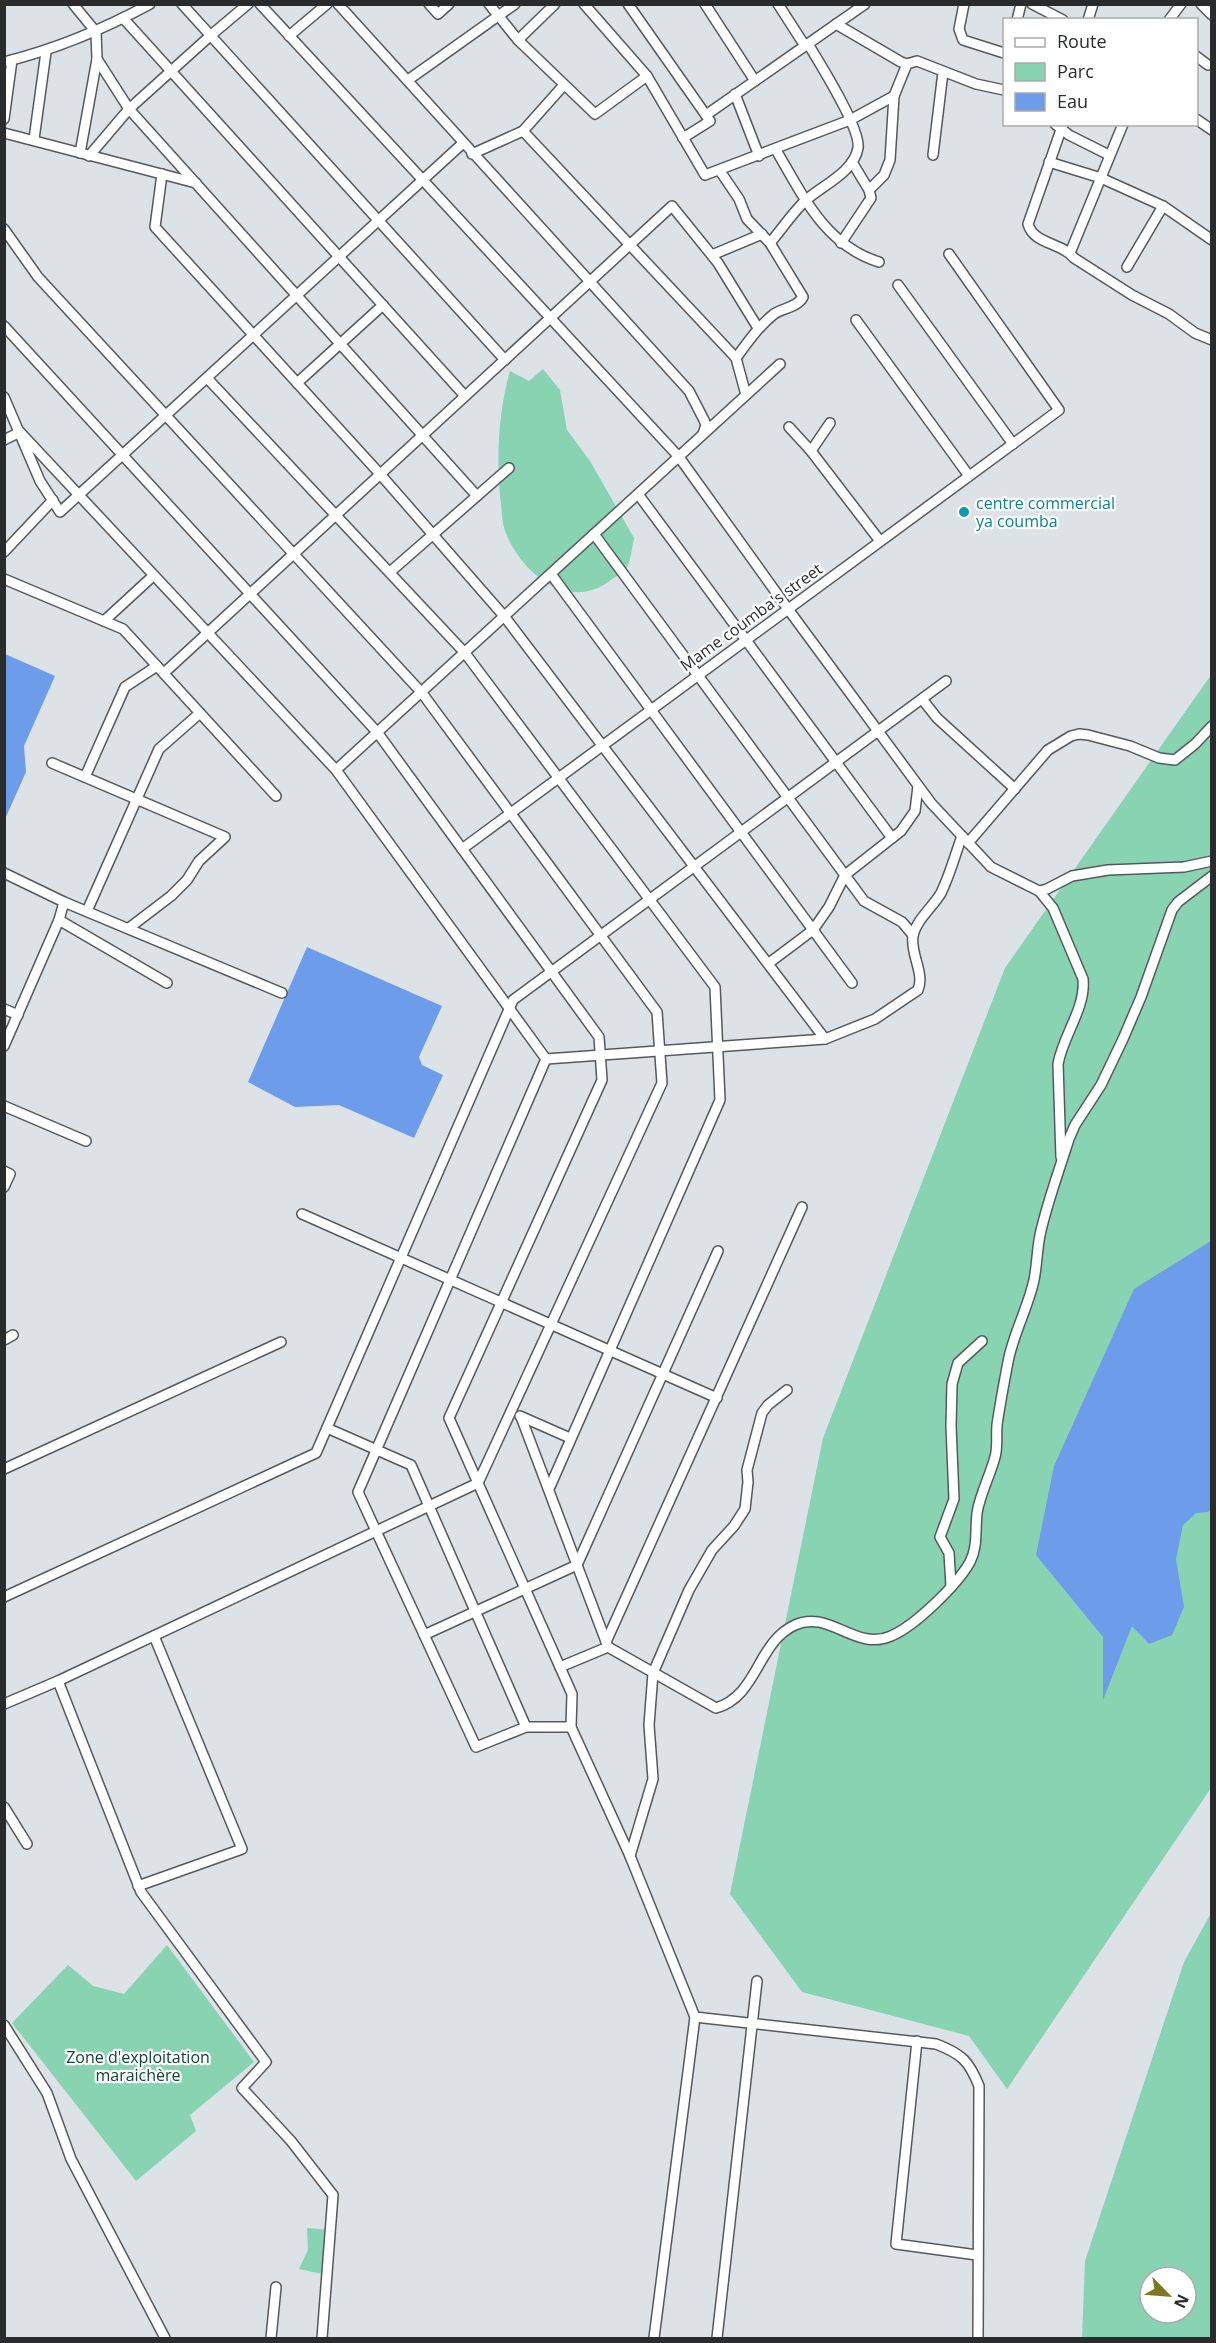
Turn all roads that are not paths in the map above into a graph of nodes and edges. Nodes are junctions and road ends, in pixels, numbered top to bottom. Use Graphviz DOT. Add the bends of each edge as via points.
graph roads {
  1 [pos="73,4"];
  2 [pos="150,4"];
  3 [pos="182,4"];
  4 [pos="248,4"];
  5 [pos="260,4"];
  6 [pos="327,4"];
  7 [pos="338,4"];
  8 [pos="429,4"];
  9 [pos="449,4"];
  10 [pos="489,4"];
  11 [pos="515,4"];
  12 [pos="555,4"];
  13 [pos="584,4"];
  14 [pos="628,4"];
  15 [pos="705,4"];
  16 [pos="777,4"];
  17 [pos="865,4"];
  18 [pos="964,4"];
  19 [pos="1032,4"];
  20 [pos="1181,4"];
  21 [pos="1201,4"];
  22 [pos="1212,15"];
  23 [pos="498,17"];
  24 [pos="123,18"];
  25 [pos="1059,18"];
  26 [pos="1170,18"];
  27 [pos="836,24"];
  28 [pos="96,32"];
  29 [pos="210,36"];
  30 [pos="289,36"];
  31 [pos="518,40"];
  32 [pos="807,45"];
  33 [pos="46,52"];
  34 [pos="1003,52"];
  35 [pos="1198,57"];
  36 [pos="97,59"];
  37 [pos="8,61"];
  38 [pos="907,64"];
  39 [pos="1208,65"];
  40 [pos="170,72"];
  41 [pos="943,72"];
  42 [pos="647,76"];
  43 [pos="408,80"];
  44 [pos="755,81"];
  45 [pos="563,86"];
  46 [pos="1003,90"];
  47 [pos="735,94"];
  48 [pos="894,96"];
  49 [pos="129,109"];
  50 [pos="706,115"];
  51 [pos="4,119"];
  52 [pos="1198,119"];
  53 [pos="849,120"];
  54 [pos="1059,126"];
  55 [pos="1122,126"];
  56 [pos="1212,130"];
  57 [pos="523,131"];
  58 [pos="4,133"];
  59 [pos="683,138"];
  60 [pos="34,140"];
  61 [pos="462,144"];
  62 [pos="776,150"];
  63 [pos="84,154"];
  64 [pos="472,154"];
  65 [pos="933,155"];
  66 [pos="1109,155"];
  67 [pos="759,156"];
  68 [pos="852,162"];
  69 [pos="1049,162"];
  70 [pos="720,171"];
  71 [pos="162,174"];
  72 [pos="1101,178"];
  73 [pos="423,180"];
  74 [pos="196,183"];
  75 [pos="869,190"];
  76 [pos="806,201"];
  77 [pos="1163,206"];
  78 [pos="378,220"];
  79 [pos="4,229"];
  80 [pos="762,234"];
  81 [pos="1212,240"];
  82 [pos="770,243"];
  83 [pos="841,243"];
  84 [pos="629,246"];
  85 [pos="1070,253"];
  86 [pos="949,254"];
  87 [pos="712,255"];
  88 [pos="338,258"];
  89 [pos="879,262"];
  90 [pos="1127,267"];
  91 [pos="589,282"];
  92 [pos="898,285"];
  93 [pos="297,296"];
  94 [pos="383,305"];
  95 [pos="550,318"];
  96 [pos="856,320"];
  97 [pos="4,326"];
  98 [pos="758,328"];
  99 [pos="253,335"];
  100 [pos="1212,340"];
  101 [pos="340,344"];
  102 [pos="736,358"];
  103 [pos="505,360"];
  104 [pos="780,364"];
  105 [pos="207,378"];
  106 [pos="297,383"];
  107 [pos="746,395"];
  108 [pos="465,396"];
  109 [pos="4,397"];
  110 [pos="165,416"];
  111 [pos="830,423"];
  112 [pos="789,427"];
  113 [pos="20,432"];
  114 [pos="703,434"];
  115 [pos="423,435"];
  116 [pos="4,440"];
  117 [pos="1012,444"];
  118 [pos="811,451"];
  119 [pos="123,455"];
  120 [pos="679,457"];
  121 [pos="509,468"];
  122 [pos="380,474"];
  123 [pos="969,476"];
  124 [pos="638,494"];
  125 [pos="78,496"];
  126 [pos="477,496"];
  127 [pos="53,500"];
  128 [pos="336,515"];
  129 [pos="594,534"];
  130 [pos="433,535"];
  131 [pos="4,537"];
  132 [pos="880,541"];
  133 [pos="6,549"];
  134 [pos="293,554"];
  135 [pos="390,572"];
  136 [pos="551,574"];
  137 [pos="153,576"];
  138 [pos="4,579"];
  139 [pos="250,594"];
  140 [pos="788,609"];
  141 [pos="504,616"];
  142 [pos="104,621"];
  143 [pos="207,633"];
  144 [pos="746,640"];
  145 [pos="465,653"];
  146 [pos="160,669"];
  147 [pos="698,675"];
  148 [pos="946,681"];
  149 [pos="422,693"];
  150 [pos="922,699"];
  151 [pos="651,710"];
  152 [pos="200,713"];
  153 [pos="1212,726"];
  154 [pos="877,731"];
  155 [pos="377,732"];
  156 [pos="602,745"];
  157 [pos="836,762"];
  158 [pos="52,763"];
  159 [pos="336,770"];
  160 [pos="85,777"];
  161 [pos="558,778"];
  162 [pos="918,786"];
  163 [pos="1015,789"];
  164 [pos="276,796"];
  165 [pos="788,797"];
  166 [pos="137,799"];
  167 [pos="510,813"];
  168 [pos="741,832"];
  169 [pos="892,838"];
  170 [pos="965,840"];
  171 [pos="462,849"];
  172 [pos="1212,861"];
  173 [pos="695,866"];
  174 [pos="4,873"];
  175 [pos="845,875"];
  176 [pos="1212,876"];
  177 [pos="1039,891"];
  178 [pos="649,900"];
  179 [pos="64,902"];
  180 [pos="87,911"];
  181 [pos="59,920"];
  182 [pos="129,928"];
  183 [pos="813,930"];
  184 [pos="913,935"];
  185 [pos="601,936"];
  186 [pos="769,963"];
  187 [pos="551,972"];
  188 [pos="167,983"];
  189 [pos="852,983"];
  190 [pos="282,993"];
  191 [pos="4,1009"];
  192 [pos="508,1011"];
  193 [pos="18,1015"];
  194 [pos="825,1039"];
  195 [pos="4,1046"];
  196 [pos="718,1046"];
  197 [pos="660,1051"];
  198 [pos="600,1055"];
  199 [pos="546,1059"];
  200 [pos="4,1106"];
  201 [pos="86,1141"];
  202 [pos="1061,1165"];
  203 [pos="4,1171"];
  204 [pos="4,1187"];
  205 [pos="802,1208"];
  206 [pos="303,1214"];
  207 [pos="718,1251"];
  208 [pos="401,1257"];
  209 [pos="450,1279"];
  210 [pos="501,1302"];
  211 [pos="551,1324"];
  212 [pos="281,1341"];
  213 [pos="982,1341"];
  214 [pos="609,1350"];
  215 [pos="662,1373"];
  216 [pos="787,1390"];
  217 [pos="717,1398"];
  218 [pos="511,1412"];
  219 [pos="521,1417"];
  220 [pos="327,1428"];
  221 [pos="570,1438"];
  222 [pos="376,1450"];
  223 [pos="4,1469"];
  224 [pos="478,1483"];
  225 [pos="549,1489"];
  226 [pos="429,1506"];
  227 [pos="376,1531"];
  228 [pos="577,1565"];
  229 [pos="951,1586"];
  230 [pos="525,1588"];
  231 [pos="4,1597"];
  232 [pos="475,1611"];
  233 [pos="424,1635"];
  234 [pos="154,1636"];
  235 [pos="607,1645"];
  236 [pos="560,1667"];
  237 [pos="653,1673"];
  238 [pos="58,1681"];
  239 [pos="4,1704"];
  240 [pos="526,1727"];
  241 [pos="571,1727"];
  242 [pos="4,1807"];
  243 [pos="27,1844"];
  244 [pos="630,1856"];
  245 [pos="138,1886"];
  246 [pos="757,1981"];
  247 [pos="695,2017"];
  248 [pos="752,2024"];
  249 [pos="4,2025"];
  250 [pos="917,2041"];
  251 [pos="977,2255"];
  252 [pos="276,2287"];
  253 [pos="165,2338"];
  254 [pos="271,2338"];
  255 [pos="322,2338"];
  256 [pos="654,2338"];
  257 [pos="717,2338"];
  258 [pos="978,2338"];
  1 -- 28 [label="street"];
  2 -- 24 [label="street"];
  3 -- 29 [label="street"];
  4 -- 29 [label="street"];
  5 -- 30 [label="street"];
  6 -- 30 [label="street"];
  7 -- 43 [label="street"];
  8 -- 9 [label="street" via="438,14"];
  10 -- 23 [label="street"];
  11 -- 23 [label="street"];
  12 -- 31 [label="street"];
  13 -- 42 [label="street"];
  14 -- 50 [label="street"];
  15 -- 44 [label="street"];
  16 -- 32 [label="street"];
  17 -- 27 [label="street"];
  18 -- 34 [label="street" via="959,30 963,40"];
  19 -- 25 [label="street"];
  20 -- 26 [label="street"];
  21 -- 22 [label="street"];
  23 -- 31 [label="street"];
  23 -- 43 [label="street"];
  24 -- 28 [label="street"];
  24 -- 40 [label="street"];
  27 -- 32 [label="street"];
  27 -- 38 [label="street"];
  28 -- 33 [label="street"];
  28 -- 36 [label="street"];
  29 -- 40 [label="street"];
  29 -- 78 [label="street"];
  30 -- 73 [label="street"];
  31 -- 45 [label="street"];
  32 -- 44 [label="street"];
  32 -- 53 [label="street"];
  33 -- 37 [label="street"];
  33 -- 60 [label="street"];
  35 -- 39 [label="street"];
  36 -- 49 [label="street"];
  36 -- 63 [label="street"];
  37 -- 51 [label="street"];
  38 -- 41 [label="street" via="917,61"];
  38 -- 48 [label="street"];
  40 -- 49 [label="street"];
  40 -- 88 [label="street"];
  41 -- 46 [label="street"];
  41 -- 65 [label="street"];
  42 -- 45 [label="street" via="595,114"];
  42 -- 59 [label="street"];
  43 -- 61 [label="street"];
  44 -- 47 [label="street"];
  45 -- 57 [label="street"];
  47 -- 50 [label="street"];
  47 -- 67 [label="street"];
  48 -- 53 [label="street"];
  48 -- 75 [label="street" via="890,160 884,175"];
  49 -- 63 [label="street"];
  49 -- 74 [label="street"];
  50 -- 59 [label="street" via="710,121"];
  52 -- 56 [label="street"];
  53 -- 62 [label="street"];
  53 -- 68 [label="street" via="858,144"];
  54 -- 66 [label="street"];
  54 -- 69 [label="street"];
  55 -- 66 [label="street"];
  57 -- 64 [label="street"];
  57 -- 84 [label="street"];
  58 -- 60 [label="street"];
  59 -- 70 [label="street" via="705,175"];
  60 -- 63 [label="street"];
  61 -- 64 [label="street"];
  61 -- 73 [label="street"];
  62 -- 67 [label="street"];
  62 -- 76 [label="street"];
  63 -- 71 [label="street"];
  64 -- 91 [label="street"];
  66 -- 72 [label="street"];
  67 -- 70 [label="street"];
  68 -- 75 [label="street"];
  68 -- 76 [label="street"];
  69 -- 72 [label="street"];
  69 -- 85 [label="street" via="1028,224 1036,237"];
  70 -- 80 [label="street" via="747,219"];
  71 -- 74 [label="street"];
  71 -- 99 [label="street" via="155,227"];
  72 -- 77 [label="street"];
  72 -- 85 [label="street"];
  73 -- 78 [label="street"];
  73 -- 95 [label="street"];
  74 -- 93 [label="street"];
  75 -- 83 [label="street" via="870,203"];
  76 -- 82 [label="street"];
  76 -- 83 [label="street" via="821,224"];
  77 -- 81 [label="street"];
  77 -- 90 [label="street"];
  78 -- 88 [label="street"];
  78 -- 103 [label="street"];
  79 -- 110 [label="street" via="38,277"];
  80 -- 82 [label="street"];
  80 -- 87 [label="street"];
  82 -- 98 [label="street" via="802,297"];
  83 -- 89 [label="street"];
  84 -- 87 [label="street" via="672,206"];
  84 -- 91 [label="street"];
  84 -- 102 [label="street"];
  85 -- 100 [label="street" via="1132,295"];
  86 -- 117 [label="street, Mame coumba's street" via="1059,410"];
  87 -- 98 [label="street"];
  88 -- 93 [label="street"];
  88 -- 94 [label="street"];
  91 -- 95 [label="street"];
  91 -- 114 [label="street" via="692,395 706,425"];
  92 -- 117 [label="street"];
  93 -- 99 [label="street"];
  93 -- 101 [label="street"];
  94 -- 101 [label="street"];
  94 -- 108 [label="street"];
  95 -- 103 [label="street"];
  95 -- 120 [label="street"];
  96 -- 123 [label="street"];
  97 -- 119 [label="street"];
  98 -- 102 [label="street"];
  99 -- 105 [label="street"];
  99 -- 106 [label="street"];
  101 -- 106 [label="street"];
  101 -- 115 [label="street"];
  102 -- 107 [label="street"];
  103 -- 108 [label="street"];
  104 -- 107 [label="street"];
  105 -- 110 [label="street"];
  105 -- 128 [label="street"];
  106 -- 122 [label="street"];
  107 -- 114 [label="street"];
  108 -- 115 [label="street"];
  109 -- 113 [label="street"];
  110 -- 119 [label="street"];
  110 -- 134 [label="street"];
  111 -- 118 [label="street"];
  112 -- 118 [label="street"];
  113 -- 116 [label="street"];
  113 -- 125 [label="street"];
  113 -- 127 [label="street" via="40,481"];
  114 -- 120 [label="street"];
  115 -- 122 [label="street"];
  115 -- 126 [label="street"];
  117 -- 123 [label="street, Mame coumba's street"];
  118 -- 132 [label="street"];
  119 -- 125 [label="street"];
  119 -- 139 [label="street"];
  120 -- 124 [label="street"];
  120 -- 140 [label="street"];
  121 -- 126 [label="street"];
  122 -- 128 [label="street"];
  122 -- 130 [label="street"];
  123 -- 132 [label="street, Mame coumba's street"];
  124 -- 129 [label="street"];
  124 -- 144 [label="street"];
  125 -- 127 [label="street" via="60,512"];
  125 -- 137 [label="street"];
  126 -- 130 [label="street"];
  127 -- 133 [label="street"];
  128 -- 134 [label="street"];
  128 -- 135 [label="street"];
  129 -- 136 [label="street"];
  129 -- 147 [label="street"];
  130 -- 135 [label="street"];
  130 -- 141 [label="street"];
  131 -- 133 [label="street"];
  132 -- 140 [label="street, Mame coumba's street"];
  134 -- 139 [label="street"];
  134 -- 149 [label="street"];
  135 -- 145 [label="street"];
  136 -- 141 [label="street"];
  136 -- 151 [label="street"];
  137 -- 142 [label="street"];
  137 -- 143 [label="street"];
  138 -- 142 [label="street"];
  139 -- 143 [label="street"];
  139 -- 155 [label="street"];
  140 -- 144 [label="street, Mame coumba's street"];
  140 -- 154 [label="street"];
  141 -- 145 [label="street"];
  141 -- 156 [label="street"];
  142 -- 146 [label="street" via="123,629"];
  143 -- 146 [label="street"];
  143 -- 159 [label="street"];
  144 -- 147 [label="street, Mame coumba's street"];
  144 -- 157 [label="street"];
  145 -- 149 [label="street"];
  145 -- 161 [label="street"];
  146 -- 152 [label="street"];
  146 -- 160 [label="street" via="125,687"];
  147 -- 151 [label="street, Mame coumba's street"];
  147 -- 165 [label="street"];
  148 -- 150 [label="street"];
  149 -- 155 [label="street"];
  149 -- 167 [label="street"];
  150 -- 154 [label="street"];
  150 -- 163 [label="street" via="937,718"];
  151 -- 156 [label="street, Mame coumba's street"];
  151 -- 168 [label="street"];
  152 -- 164 [label="street"];
  152 -- 166 [label="street" via="159,749"];
  153 -- 163 [label="street" via="1175,760 1159,759 1130,746 1079,734 1048,750"];
  154 -- 157 [label="street"];
  154 -- 162 [label="street"];
  155 -- 159 [label="street"];
  155 -- 171 [label="street"];
  156 -- 161 [label="street, Mame coumba's street"];
  156 -- 173 [label="street"];
  157 -- 165 [label="street"];
  157 -- 169 [label="street"];
  158 -- 160 [label="street"];
  159 -- 192 [label="street"];
  160 -- 166 [label="street"];
  161 -- 167 [label="street, Mame coumba's street"];
  161 -- 178 [label="street"];
  162 -- 169 [label="street" via="915,811"];
  162 -- 170 [label="street"];
  163 -- 170 [label="street"];
  165 -- 168 [label="street"];
  165 -- 175 [label="street"];
  166 -- 180 [label="street"];
  166 -- 182 [label="street" via="225,837 171,896"];
  167 -- 171 [label="street, Mame coumba's street"];
  167 -- 185 [label="street"];
  168 -- 173 [label="street"];
  168 -- 183 [label="street"];
  169 -- 175 [label="street"];
  170 -- 177 [label="street" via="996,871"];
  170 -- 184 [label="street" via="940,894"];
  171 -- 187 [label="street"];
  172 -- 177 [label="street" via="1072,876"];
  173 -- 178 [label="street"];
  173 -- 186 [label="street"];
  174 -- 179 [label="street"];
  175 -- 183 [label="street"];
  175 -- 184 [label="street" via="864,901 902,922"];
  176 -- 202 [label="street" via="1172,910 1123,1039 1101,1085 1075,1125"];
  177 -- 202 [label="street" via="1053,908 1084,986 1058,1064"];
  178 -- 185 [label="street"];
  178 -- 196 [label="street" via="715,987"];
  179 -- 180 [label="street"];
  179 -- 181 [label="street"];
  180 -- 182 [label="street"];
  181 -- 188 [label="street"];
  181 -- 193 [label="street"];
  182 -- 190 [label="street"];
  183 -- 186 [label="street"];
  183 -- 189 [label="street"];
  184 -- 194 [label="street" via="921,984 918,990 875,1019"];
  185 -- 187 [label="street"];
  185 -- 197 [label="street" via="657,1012"];
  186 -- 194 [label="street"];
  187 -- 192 [label="street" via="513,1000"];
  187 -- 198 [label="street" via="599,1038"];
  191 -- 193 [label="street"];
  192 -- 199 [label="street"];
  192 -- 208 [label="street"];
  193 -- 195 [label="street"];
  194 -- 196 [label="street"];
  196 -- 197 [label="street"];
  196 -- 214 [label="street" via="720,1100"];
  197 -- 198 [label="street"];
  197 -- 211 [label="street" via="662,1083"];
  198 -- 199 [label="street"];
  198 -- 210 [label="street" via="602,1080"];
  199 -- 209 [label="street"];
  200 -- 201 [label="street"];
  202 -- 229 [label="street" via="1040,1234 1034,1280 1008,1360 996,1454 978,1511 976,1548"];
  203 -- 204 [label="street" via="10,1174"];
  205 -- 217 [label="street"];
  206 -- 208 [label="street"];
  207 -- 215 [label="street"];
  208 -- 209 [label="street"];
  208 -- 220 [label="street"];
  209 -- 210 [label="street"];
  209 -- 222 [label="street"];
  210 -- 211 [label="street"];
  210 -- 224 [label="street" via="449,1418"];
  211 -- 214 [label="street"];
  211 -- 218 [label="street"];
  212 -- 223 [label="street"];
  213 -- 229 [label="street" via="958,1363 952,1384 954,1500 940,1537 949,1552"];
  214 -- 215 [label="street"];
  214 -- 221 [label="street"];
  215 -- 217 [label="street"];
  215 -- 228 [label="street"];
  216 -- 237 [label="street" via="762,1413 747,1470 745,1509 688,1590"];
  217 -- 235 [label="street"];
  218 -- 219 [label="street"];
  218 -- 224 [label="street"];
  219 -- 221 [label="street"];
  219 -- 225 [label="street"];
  220 -- 222 [label="street"];
  220 -- 231 [label="street" via="316,1453"];
  221 -- 225 [label="street"];
  222 -- 226 [label="street" via="411,1465"];
  222 -- 227 [label="street" via="358,1492"];
  224 -- 226 [label="street"];
  224 -- 230 [label="street"];
  225 -- 228 [label="street"];
  226 -- 227 [label="street"];
  226 -- 232 [label="street"];
  227 -- 233 [label="street"];
  227 -- 234 [label="street"];
  228 -- 230 [label="street"];
  228 -- 235 [label="street"];
  229 -- 237 [label="street" via="904,1629 883,1639 862,1639 824,1623 795,1625 771,1646 738,1697 716,1708"];
  230 -- 232 [label="street"];
  230 -- 236 [label="street"];
  232 -- 233 [label="street"];
  232 -- 240 [label="street"];
  233 -- 240 [label="street" via="476,1747"];
  234 -- 238 [label="street"];
  234 -- 245 [label="street" via="242,1849"];
  235 -- 236 [label="street"];
  235 -- 237 [label="street"];
  236 -- 241 [label="street" via="572,1694"];
  237 -- 244 [label="street" via="649,1725 653,1779"];
  238 -- 239 [label="street"];
  238 -- 245 [label="street"];
  240 -- 241 [label="street"];
  241 -- 244 [label="street"];
  242 -- 243 [label="street"];
  244 -- 247 [label="street"];
  245 -- 255 [label="street" via="266,2062 242,2088 333,2195"];
  246 -- 248 [label="street"];
  247 -- 248 [label="street"];
  247 -- 256 [label="street"];
  248 -- 250 [label="street"];
  248 -- 257 [label="street"];
  249 -- 253 [label="street" via="47,2093 71,2159"];
  250 -- 251 [label="street" via="936,2044 962,2057 971,2066 979,2086"];
  250 -- 251 [label="street" via="896,2244"];
  251 -- 258 [label="street"];
  252 -- 254 [label="street"];
}
